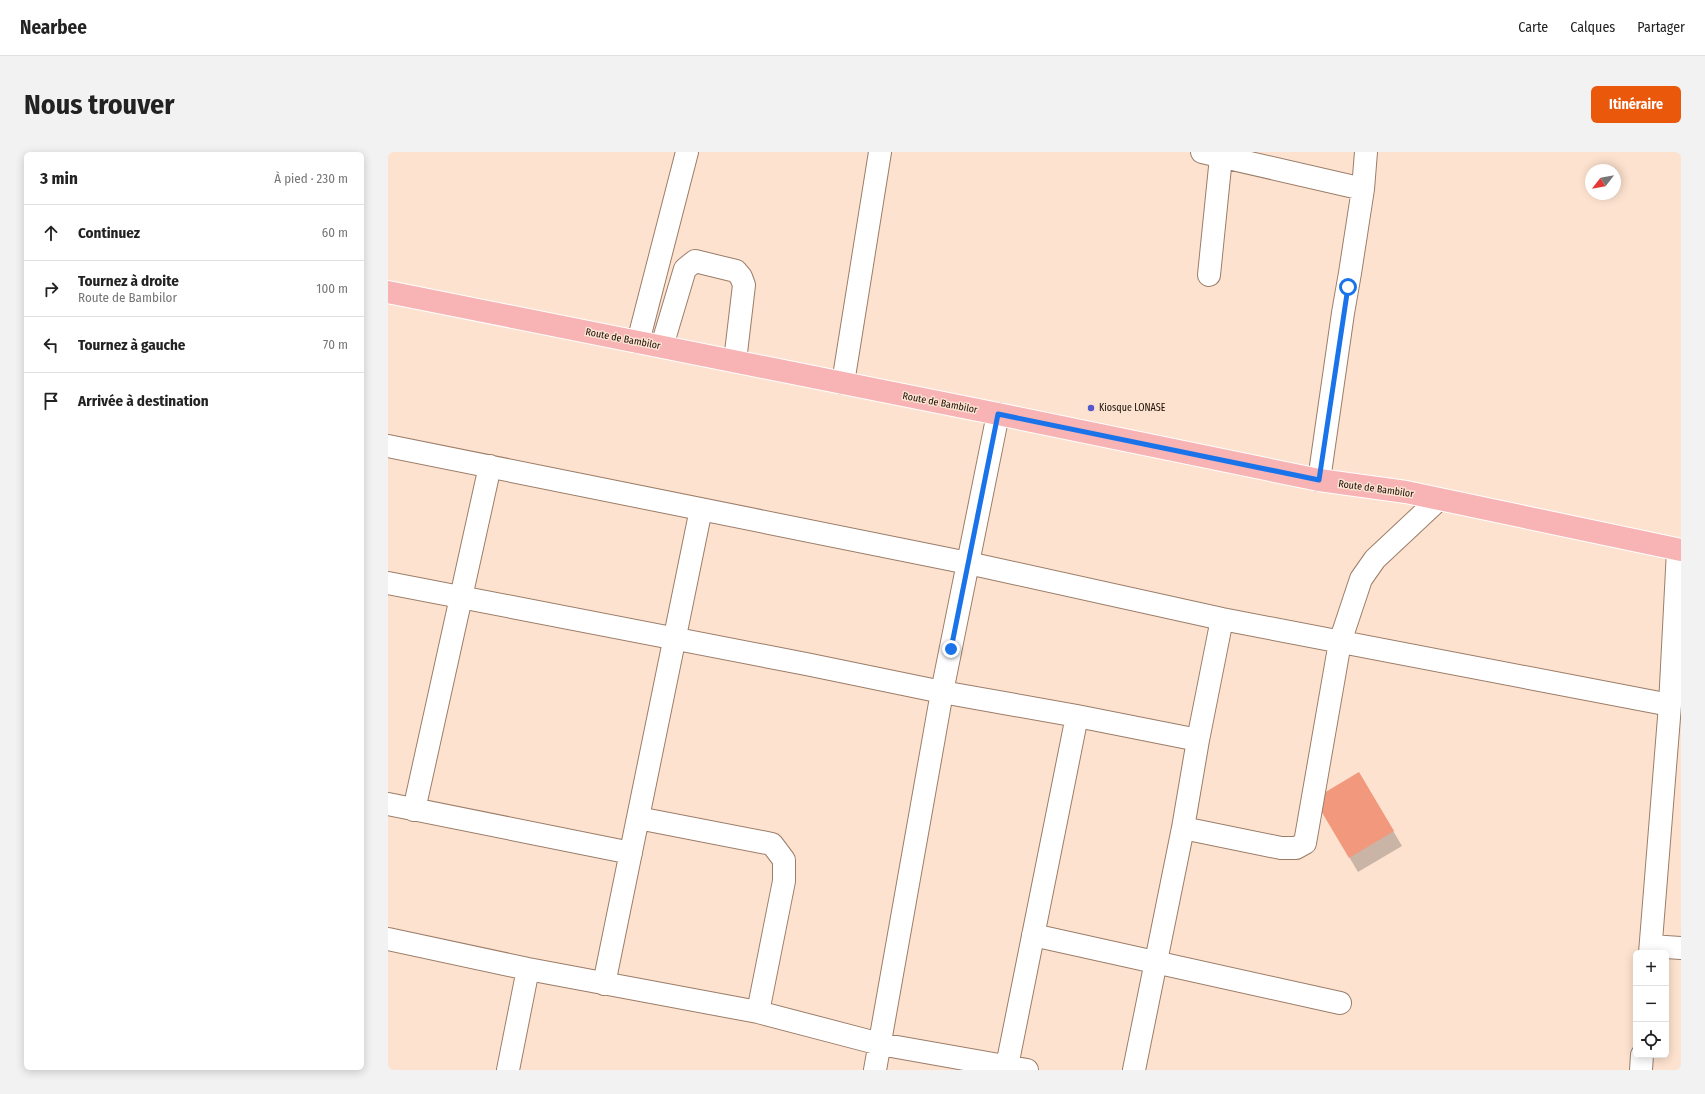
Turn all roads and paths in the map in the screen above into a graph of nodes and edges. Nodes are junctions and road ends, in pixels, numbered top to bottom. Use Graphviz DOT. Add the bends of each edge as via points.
graph roads {
  1 [pos="687,152"];
  2 [pos="880,152"];
  3 [pos="1366,152"];
  4 [pos="1212,154"];
  5 [pos="1363,189"];
  6 [pos="1209,275"];
  7 [pos="388,292"];
  8 [pos="638,342"];
  9 [pos="662,346"];
  10 [pos="735,361"];
  11 [pos="843,383"];
  12 [pos="998,414"];
  13 [pos="388,446"];
  14 [pos="490,466"];
  15 [pos="1319,480"];
  16 [pos="1438,500"];
  17 [pos="701,509"];
  18 [pos="1680,550"];
  19 [pos="968,563"];
  20 [pos="388,583"];
  21 [pos="461,597"];
  22 [pos="1222,619"];
  23 [pos="675,639"];
  24 [pos="1340,642"];
  25 [pos="942,692"];
  26 [pos="1670,705"];
  27 [pos="1077,716"];
  28 [pos="1198,740"];
  29 [pos="388,804"];
  30 [pos="414,810"];
  31 [pos="638,818"];
  32 [pos="1183,828"];
  33 [pos="631,853"];
  34 [pos="1033,935"];
  35 [pos="388,939"];
  36 [pos="1681,948"];
  37 [pos="1651,949"];
  38 [pos="1155,962"];
  39 [pos="528,969"];
  40 [pos="604,984"];
  41 [pos="1340,1003"];
  42 [pos="758,1012"];
  43 [pos="880,1044"];
  44 [pos="1642,1058"];
  45 [pos="1017,1068"];
  46 [pos="508,1070"];
  47 [pos="875,1070"];
  48 [pos="1134,1070"];
  49 [pos="1641,1070"];
  1 -- 8 [label="street"];
  2 -- 11 [label="street"];
  3 -- 5 [label="street"];
  4 -- 5 [label="street"];
  4 -- 6 [label="street"];
  5 -- 15 [label="street"];
  7 -- 8 [label="main road, Route de Bambilor"];
  8 -- 9 [label="main road, Route de Bambilor"];
  9 -- 10 [label="main road, Route de Bambilor"];
  9 -- 10 [label="street" via="686,269 695,261 736,271 741,277 744,285"];
  10 -- 11 [label="main road, Route de Bambilor"];
  11 -- 12 [label="main road, Route de Bambilor"];
  12 -- 15 [label="main road, Route de Bambilor"];
  12 -- 19 [label="street"];
  13 -- 14 [label="street"];
  14 -- 17 [label="street"];
  14 -- 21 [label="street"];
  15 -- 16 [label="main road, Route de Bambilor" via="1406,492"];
  16 -- 18 [label="main road, Route de Bambilor"];
  16 -- 24 [label="street" via="1375,559 1360,579"];
  17 -- 19 [label="street"];
  17 -- 23 [label="street"];
  18 -- 26 [label="street"];
  19 -- 22 [label="street"];
  19 -- 25 [label="street"];
  20 -- 21 [label="street"];
  21 -- 23 [label="street"];
  21 -- 30 [label="street"];
  22 -- 24 [label="street"];
  22 -- 28 [label="street"];
  23 -- 25 [label="street"];
  23 -- 31 [label="street"];
  24 -- 26 [label="street"];
  24 -- 32 [label="street" via="1304,843 1296,848 1281,848"];
  25 -- 27 [label="street"];
  25 -- 43 [label="street"];
  26 -- 37 [label="street"];
  27 -- 28 [label="street"];
  27 -- 34 [label="street"];
  28 -- 32 [label="street"];
  29 -- 30 [label="street"];
  30 -- 33 [label="street"];
  31 -- 33 [label="street"];
  31 -- 42 [label="street" via="772,844 784,860 784,881"];
  32 -- 38 [label="street"];
  33 -- 40 [label="street"];
  34 -- 38 [label="street"];
  34 -- 45 [label="street"];
  35 -- 39 [label="street"];
  36 -- 37 [label="street"];
  38 -- 41 [label="street"];
  38 -- 48 [label="street"];
  39 -- 40 [label="street"];
  39 -- 46 [label="street"];
  40 -- 42 [label="street"];
  42 -- 43 [label="street"];
  43 -- 45 [label="street"];
  43 -- 47 [label="street"];
  44 -- 49 [label="street"];
}
